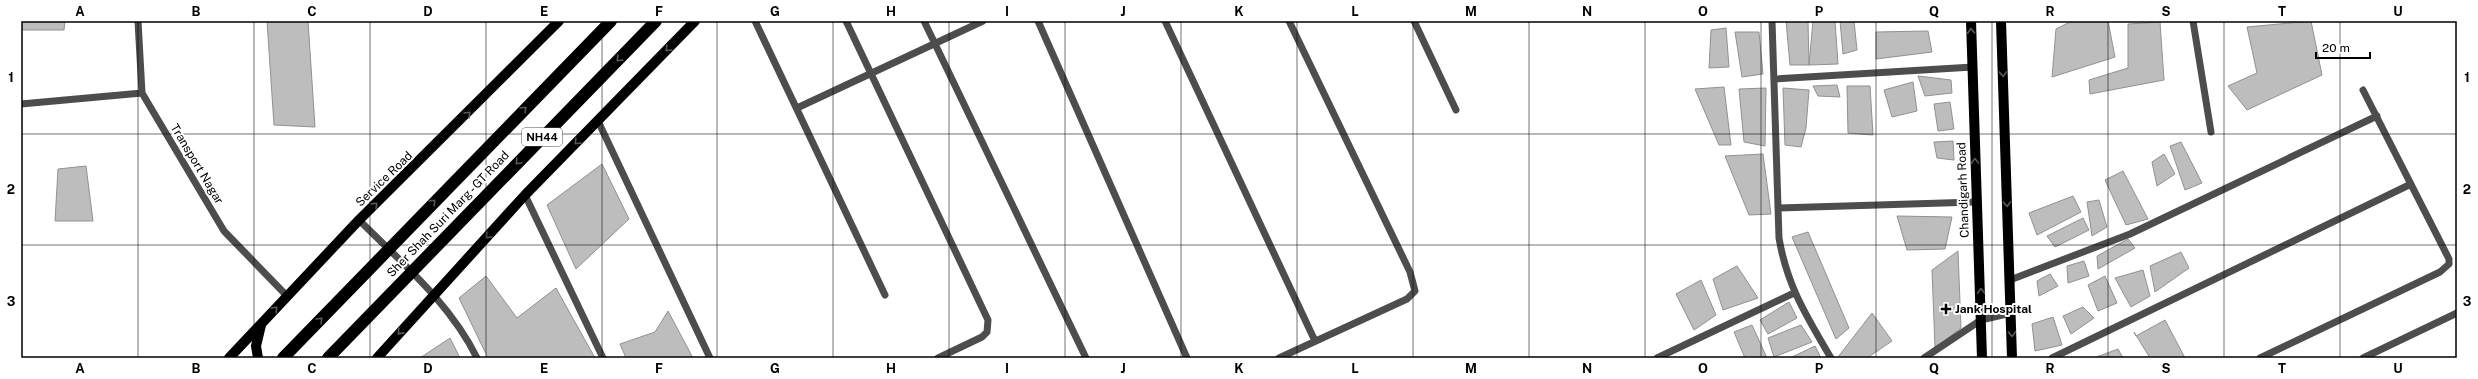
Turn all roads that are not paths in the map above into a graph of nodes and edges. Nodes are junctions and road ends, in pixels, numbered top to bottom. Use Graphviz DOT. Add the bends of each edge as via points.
graph roads {
  1 [pos="138,21"];
  2 [pos="559,21"];
  3 [pos="611,21"];
  4 [pos="656,21"];
  5 [pos="695,21"];
  6 [pos="755,21"];
  7 [pos="846,21"];
  8 [pos="924,21"];
  9 [pos="983,21"];
  10 [pos="1038,21"];
  11 [pos="1165,21"];
  12 [pos="1289,21"];
  13 [pos="1414,21"];
  14 [pos="1772,21"];
  15 [pos="1971,21"];
  16 [pos="2002,21"];
  17 [pos="2193,21"];
  18 [pos="935,43"];
  19 [pos="1974,67"];
  20 [pos="871,73"];
  21 [pos="1775,79"];
  22 [pos="2364,90"];
  23 [pos="142,93"];
  24 [pos="21,104"];
  25 [pos="797,108"];
  26 [pos="1456,110"];
  27 [pos="2377,116"];
  28 [pos="598,121"];
  29 [pos="2211,132"];
  30 [pos="2411,184"];
  31 [pos="525,196"];
  32 [pos="1976,202"];
  33 [pos="1779,208"];
  34 [pos="359,220"];
  35 [pos="2010,280"];
  36 [pos="1794,293"];
  37 [pos="434,294"];
  38 [pos="885,295"];
  39 [pos="287,296"];
  40 [pos="2457,313"];
  41 [pos="2011,314"];
  42 [pos="1981,320"];
  43 [pos="261,324"];
  44 [pos="1315,341"];
  45 [pos="229,358"];
  46 [pos="258,358"];
  47 [pos="283,358"];
  48 [pos="328,358"];
  49 [pos="377,358"];
  50 [pos="477,358"];
  51 [pos="603,358"];
  52 [pos="710,358"];
  53 [pos="938,358"];
  54 [pos="1086,358"];
  55 [pos="1188,358"];
  56 [pos="1279,358"];
  57 [pos="1657,358"];
  58 [pos="1831,358"];
  59 [pos="1924,358"];
  60 [pos="1982,358"];
  61 [pos="2012,358"];
  62 [pos="2052,358"];
  63 [pos="2260,358"];
  64 [pos="2363,358"];
  1 -- 23 [label="street, Transport Nagar"];
  34 -- 2 [label="main road, Service Road, one-way"];
  47 -- 3 [label="highway, Sher Shah Suri Marg - GT Road / NH44, one-way"];
  4 -- 48 [label="highway, Sher Shah Suri Marg - GT Road / NH44, one-way"];
  5 -- 28 [label="main road, one-way"];
  6 -- 25 [label="street"];
  7 -- 20 [label="street"];
  8 -- 18 [label="street"];
  9 -- 18 [label="street"];
  10 -- 55 [label="street"];
  11 -- 44 [label="street"];
  12 -- 44 [label="street" via="1410,272 1415,288 1414,294 1407,299"];
  13 -- 26 [label="street"];
  14 -- 21 [label="street"];
  19 -- 15 [label="main road, Chandigarh Road, one-way"];
  16 -- 35 [label="main road, one-way"];
  17 -- 29 [label="street"];
  18 -- 20 [label="street"];
  18 -- 54 [label="street"];
  19 -- 21 [label="street"];
  32 -- 19 [label="main road, Chandigarh Road, one-way"];
  20 -- 25 [label="street"];
  20 -- 53 [label="street" via="988,320 987,332 982,337"];
  21 -- 33 [label="street"];
  22 -- 27 [label="street"];
  23 -- 24 [label="street"];
  23 -- 39 [label="street, Transport Nagar" via="224,231"];
  25 -- 38 [label="street"];
  27 -- 30 [label="street"];
  27 -- 35 [label="street" via="2130,234"];
  28 -- 31 [label="main road, one-way"];
  28 -- 52 [label="street"];
  30 -- 62 [label="street"];
  30 -- 63 [label="street" via="2449,259 2447,268"];
  31 -- 37 [label="main road, one-way"];
  31 -- 51 [label="street"];
  32 -- 33 [label="street"];
  42 -- 32 [label="main road, Chandigarh Road, one-way"];
  33 -- 36 [label="street" via="1779,238 1784,264"];
  34 -- 37 [label="street"];
  34 -- 39 [label="main road, Service Road"];
  35 -- 41 [label="main road"];
  36 -- 57 [label="street"];
  36 -- 58 [label="street"];
  37 -- 49 [label="main road, one-way"];
  37 -- 50 [label="street" via="468,341"];
  43 -- 39 [label="main road, Service Road, one-way"];
  40 -- 64 [label="street"];
  41 -- 42 [label="street"];
  41 -- 61 [label="main road, one-way"];
  42 -- 59 [label="street"];
  42 -- 60 [label="main road, Chandigarh Road"];
  43 -- 45 [label="main road, Service Road"];
  43 -- 46 [label="main road" via="256,346"];
  44 -- 56 [label="street"];
}
